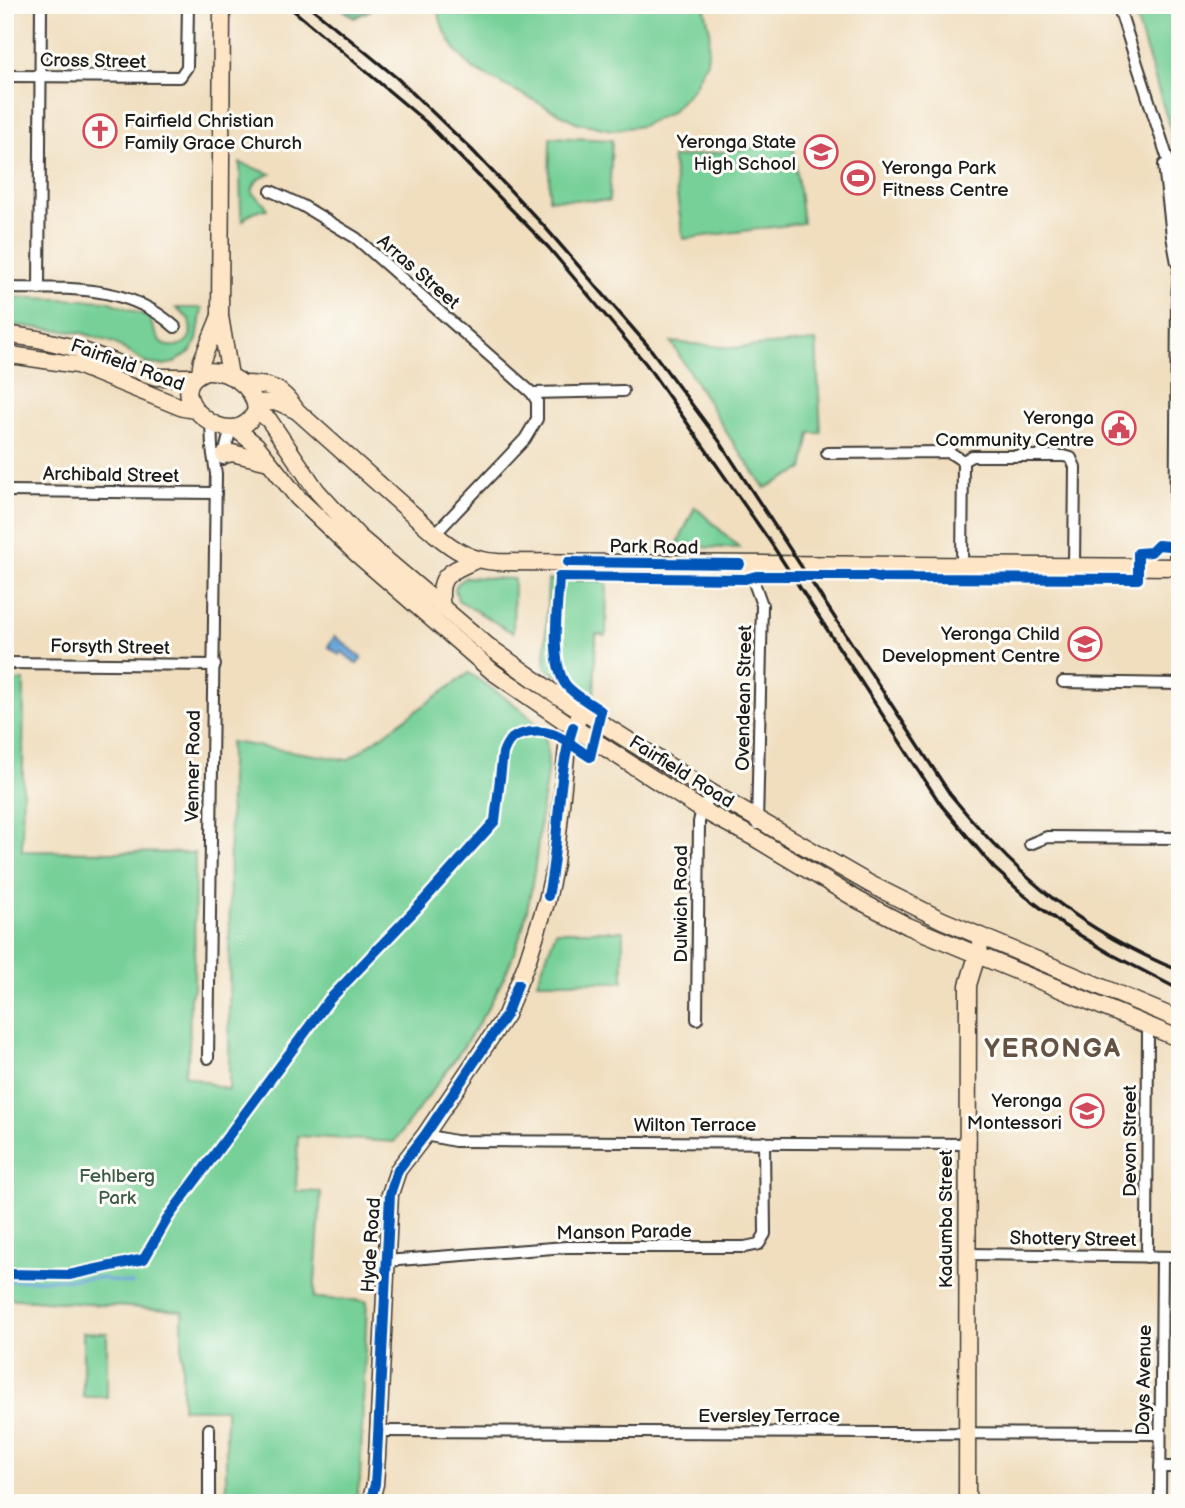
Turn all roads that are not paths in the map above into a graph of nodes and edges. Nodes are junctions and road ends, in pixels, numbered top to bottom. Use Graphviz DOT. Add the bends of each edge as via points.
graph roads {
  1 [pos="41,5"];
  2 [pos="188,5"];
  3 [pos="222,5"];
  4 [pos="1118,5"];
  5 [pos="5,76"];
  6 [pos="41,77"];
  7 [pos="1163,151"];
  8 [pos="271,191"];
  9 [pos="1180,204"];
  10 [pos="1179,260"];
  11 [pos="5,288"];
  12 [pos="39,289"];
  13 [pos="219,316"];
  14 [pos="176,327"];
  15 [pos="5,334"];
  16 [pos="5,354"];
  17 [pos="197,375"];
  18 [pos="236,380"];
  19 [pos="623,391"];
  20 [pos="532,393"];
  21 [pos="256,406"];
  22 [pos="194,410"];
  23 [pos="297,411"];
  24 [pos="211,421"];
  25 [pos="234,428"];
  26 [pos="827,453"];
  27 [pos="224,455"];
  28 [pos="963,461"];
  29 [pos="270,462"];
  30 [pos="216,474"];
  31 [pos="5,491"];
  32 [pos="216,493"];
  33 [pos="435,534"];
  34 [pos="476,559"];
  35 [pos="740,564"];
  36 [pos="962,566"];
  37 [pos="1074,566"];
  38 [pos="1177,567"];
  39 [pos="442,608"];
  40 [pos="5,663"];
  41 [pos="215,665"];
  42 [pos="1063,682"];
  43 [pos="1180,684"];
  44 [pos="582,711"];
  45 [pos="573,727"];
  46 [pos="712,793"];
  47 [pos="702,810"];
  48 [pos="759,818"];
  49 [pos="753,837"];
  50 [pos="1180,838"];
  51 [pos="1030,844"];
  52 [pos="984,938"];
  53 [pos="976,953"];
  54 [pos="697,1019"];
  55 [pos="1180,1020"];
  56 [pos="1148,1026"];
  57 [pos="1180,1039"];
  58 [pos="208,1058"];
  59 [pos="425,1135"];
  60 [pos="764,1142"];
  61 [pos="966,1144"];
  62 [pos="966,1254"];
  63 [pos="1147,1256"];
  64 [pos="1162,1257"];
  65 [pos="1180,1257"];
  66 [pos="386,1261"];
  67 [pos="209,1429"];
  68 [pos="379,1431"];
  69 [pos="967,1433"];
  70 [pos="1160,1434"];
  71 [pos="1160,1467"];
  72 [pos="1180,1467"];
  73 [pos="209,1503"];
  74 [pos="370,1503"];
  75 [pos="967,1503"];
  76 [pos="1160,1503"];
  1 -- 6 [label="street"];
  2 -- 6 [label="street, Cross Street" via="187,68 180,77"];
  3 -- 13 [label="street"];
  4 -- 7 [label="street"];
  5 -- 6 [label="street, Cross Street"];
  6 -- 12 [label="street"];
  7 -- 9 [label="street"];
  7 -- 10 [label="street" via="1171,236"];
  8 -- 20 [label="street, Arras Street" via="356,238"];
  10 -- 38 [label="street"];
  11 -- 12 [label="street"];
  12 -- 14 [label="street" via="123,296"];
  13 -- 17 [label="street"];
  13 -- 18 [label="street"];
  15 -- 17 [label="street, Fairfield Road" via="75,348 156,377"];
  16 -- 22 [label="street, Fairfield Road" via="77,365"];
  17 -- 18 [label="street" via="213,371"];
  17 -- 22 [label="street" via="188,391"];
  18 -- 21 [label="street" via="249,389"];
  18 -- 23 [label="street" via="273,387"];
  19 -- 20 [label="street"];
  20 -- 33 [label="street" via="537,419 525,439"];
  21 -- 23 [label="street" via="278,402"];
  21 -- 25 [label="street" via="248,423"];
  21 -- 39 [label="street, Fairfield Road" via="338,516"];
  22 -- 24 [label="street"];
  23 -- 33 [label="street"];
  24 -- 25 [label="street"];
  24 -- 30 [label="street, Venner Road"];
  25 -- 27 [label="street, Venner Road"];
  25 -- 29 [label="street, Fairfield Road"];
  26 -- 28 [label="street" via="949,452"];
  27 -- 29 [label="street"];
  27 -- 30 [label="street, Venner Road"];
  28 -- 36 [label="street"];
  28 -- 37 [label="street" via="972,456 1071,458 1075,467"];
  29 -- 45 [label="street, Fairfield Road" via="298,498 357,554 493,672"];
  30 -- 32 [label="street, Venner Road"];
  31 -- 32 [label="street, Archibald Street"];
  32 -- 41 [label="street, Venner Road"];
  33 -- 34 [label="street, Park Road"];
  34 -- 35 [label="street, Park Road"];
  34 -- 39 [label="street" via="445,577 440,589"];
  35 -- 36 [label="street, Park Road"];
  35 -- 48 [label="street, Ovendean Street" via="752,577 762,605"];
  36 -- 37 [label="street, Park Road"];
  37 -- 38 [label="street, Park Road"];
  39 -- 44 [label="street, Fairfield Road" via="502,657"];
  40 -- 41 [label="street, Forsyth Street"];
  41 -- 58 [label="street, Venner Road"];
  42 -- 43 [label="street"];
  44 -- 45 [label="street, Hyde Road"];
  44 -- 46 [label="street, Fairfield Road"];
  45 -- 47 [label="street, Fairfield Road"];
  45 -- 59 [label="street, Hyde Road" via="566,747 555,864 527,962 506,1015"];
  46 -- 47 [label="street, Dulwich Road"];
  46 -- 48 [label="street, Fairfield Road"];
  47 -- 49 [label="street, Fairfield Road"];
  47 -- 54 [label="street, Dulwich Road"];
  48 -- 49 [label="street, Ovendean Street"];
  48 -- 52 [label="street, Fairfield Road" via="870,884"];
  49 -- 53 [label="street, Fairfield Road" via="857,900"];
  50 -- 51 [label="street" via="1047,837"];
  52 -- 53 [label="street, Kadumba Street"];
  52 -- 55 [label="street, Fairfield Road"];
  53 -- 56 [label="street, Fairfield Road"];
  53 -- 61 [label="street, Kadumba Street" via="968,985"];
  56 -- 57 [label="street, Fairfield Road"];
  56 -- 63 [label="street, Devon Street"];
  59 -- 60 [label="street, Wilton Terrace" via="455,1141"];
  59 -- 66 [label="street, Hyde Road" via="393,1181"];
  60 -- 61 [label="street, Wilton Terrace"];
  60 -- 66 [label="street, Manson Parade" via="765,1234 759,1244 566,1247"];
  61 -- 62 [label="street, Kadumba Street"];
  62 -- 63 [label="street, Shottery Street"];
  62 -- 69 [label="street, Kadumba Street"];
  63 -- 64 [label="street, Shottery Street"];
  64 -- 65 [label="street, Shottery Street"];
  64 -- 70 [label="street, Days Avenue"];
  66 -- 68 [label="street, Hyde Road"];
  67 -- 73 [label="street"];
  68 -- 69 [label="street, Eversley Terrace"];
  68 -- 74 [label="street, Hyde Road"];
  69 -- 70 [label="street, Eversley Terrace"];
  69 -- 75 [label="street, Kadumba Street"];
  70 -- 71 [label="street, Days Avenue"];
  71 -- 72 [label="street"];
  71 -- 76 [label="street, Days Avenue"];
}
